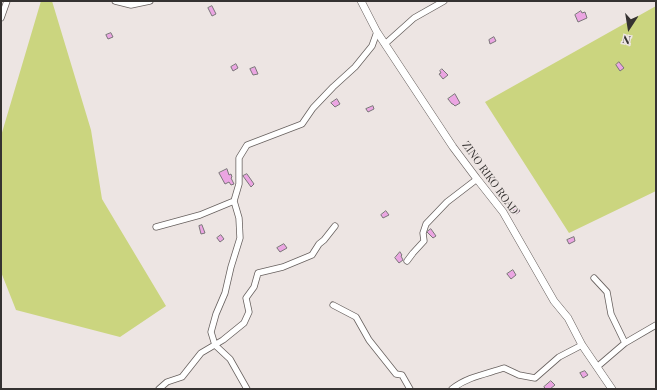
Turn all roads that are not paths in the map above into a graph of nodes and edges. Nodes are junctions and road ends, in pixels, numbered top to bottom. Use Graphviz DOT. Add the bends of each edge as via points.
graph roads {
  1 [pos="7,1"];
  2 [pos="116,1"];
  3 [pos="150,1"];
  4 [pos="361,1"];
  5 [pos="444,1"];
  6 [pos="1,18"];
  7 [pos="377,32"];
  8 [pos="385,44"];
  9 [pos="477,180"];
  10 [pos="234,201"];
  11 [pos="156,226"];
  12 [pos="335,226"];
  13 [pos="407,262"];
  14 [pos="594,278"];
  15 [pos="333,305"];
  16 [pos="656,325"];
  17 [pos="625,342"];
  18 [pos="215,344"];
  19 [pos="582,344"];
  20 [pos="598,367"];
  21 [pos="159,389"];
  22 [pos="247,389"];
  23 [pos="410,389"];
  24 [pos="452,389"];
  25 [pos="612,389"];
  1 -- 6 [label="street"];
  2 -- 3 [label="street" via="131,5"];
  4 -- 7 [label="street, ZINO RIKO ROAD"];
  5 -- 8 [label="street" via="414,18"];
  7 -- 8 [label="street, ZINO RIKO ROAD"];
  7 -- 10 [label="street" via="372,46 355,68 313,108 302,124 246,145 239,158 239,184"];
  8 -- 9 [label="street, ZINO RIKO ROAD"];
  9 -- 13 [label="street" via="447,202 426,224 424,241"];
  9 -- 19 [label="street, ZINO RIKO ROAD" via="503,212"];
  10 -- 11 [label="street" via="200,215"];
  10 -- 18 [label="street" via="239,218 240,238 211,332"];
  12 -- 18 [label="street" via="312,255 283,268 258,273 254,286 246,298 249,312 244,323"];
  14 -- 17 [label="street" via="607,292 611,314"];
  15 -- 23 [label="street" via="356,317 369,340 396,374 402,375"];
  16 -- 17 [label="street"];
  17 -- 20 [label="street"];
  18 -- 21 [label="street" via="201,353 182,377 166,382"];
  18 -- 22 [label="street" via="230,359"];
  19 -- 20 [label="street, ZINO RIKO ROAD"];
  19 -- 24 [label="street" via="559,357 535,378 504,368 469,379"];
  20 -- 25 [label="street, ZINO RIKO ROAD"];
}
